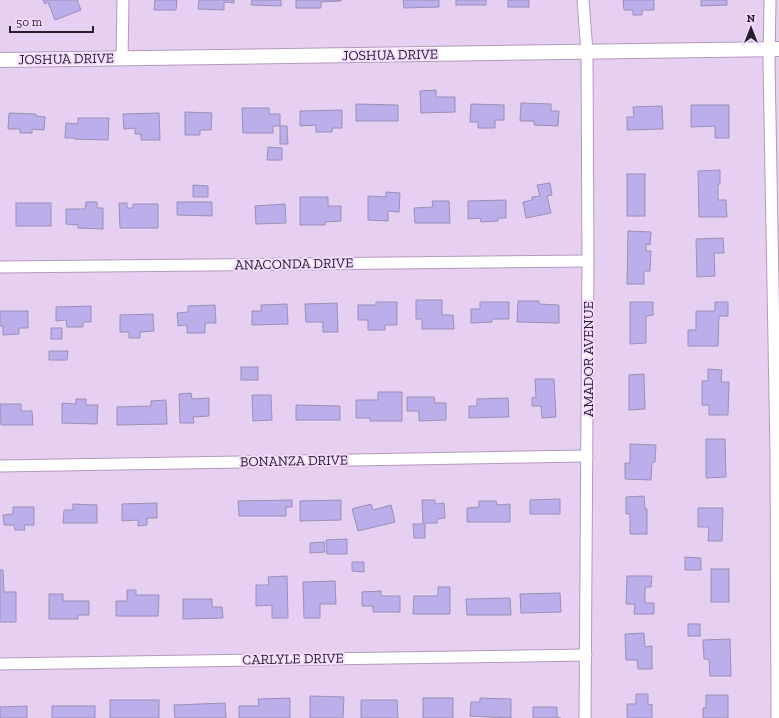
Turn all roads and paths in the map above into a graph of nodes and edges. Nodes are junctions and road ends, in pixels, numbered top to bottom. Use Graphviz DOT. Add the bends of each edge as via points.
graph roads {
  1 [pos="123,0"];
  2 [pos="583,0"];
  3 [pos="770,0"];
  4 [pos="774,49"];
  5 [pos="587,52"];
  6 [pos="122,59"];
  7 [pos="0,60"];
  8 [pos="776,252"];
  9 [pos="588,261"];
  10 [pos="0,267"];
  11 [pos="778,453"];
  12 [pos="587,456"];
  13 [pos="0,466"];
  14 [pos="778,652"];
  15 [pos="586,655"];
  16 [pos="0,664"];
  17 [pos="585,718"];
  18 [pos="777,718"];
  1 -- 6 [label="street"];
  2 -- 5 [label="street, AMADOR AVENUE"];
  3 -- 4 [label="street"];
  4 -- 5 [label="street, JOSHUA DRIVE"];
  4 -- 8 [label="street"];
  5 -- 6 [label="street, JOSHUA DRIVE"];
  5 -- 9 [label="street, AMADOR AVENUE"];
  6 -- 7 [label="street, JOSHUA DRIVE"];
  8 -- 11 [label="street"];
  9 -- 10 [label="street, ANACONDA DRIVE"];
  9 -- 12 [label="street, AMADOR AVENUE"];
  11 -- 14 [label="street"];
  12 -- 13 [label="street, BONANZA DRIVE"];
  12 -- 15 [label="street, AMADOR AVENUE"];
  14 -- 18 [label="street"];
  15 -- 16 [label="street, CARLYLE DRIVE"];
  15 -- 17 [label="street, AMADOR AVENUE"];
}
